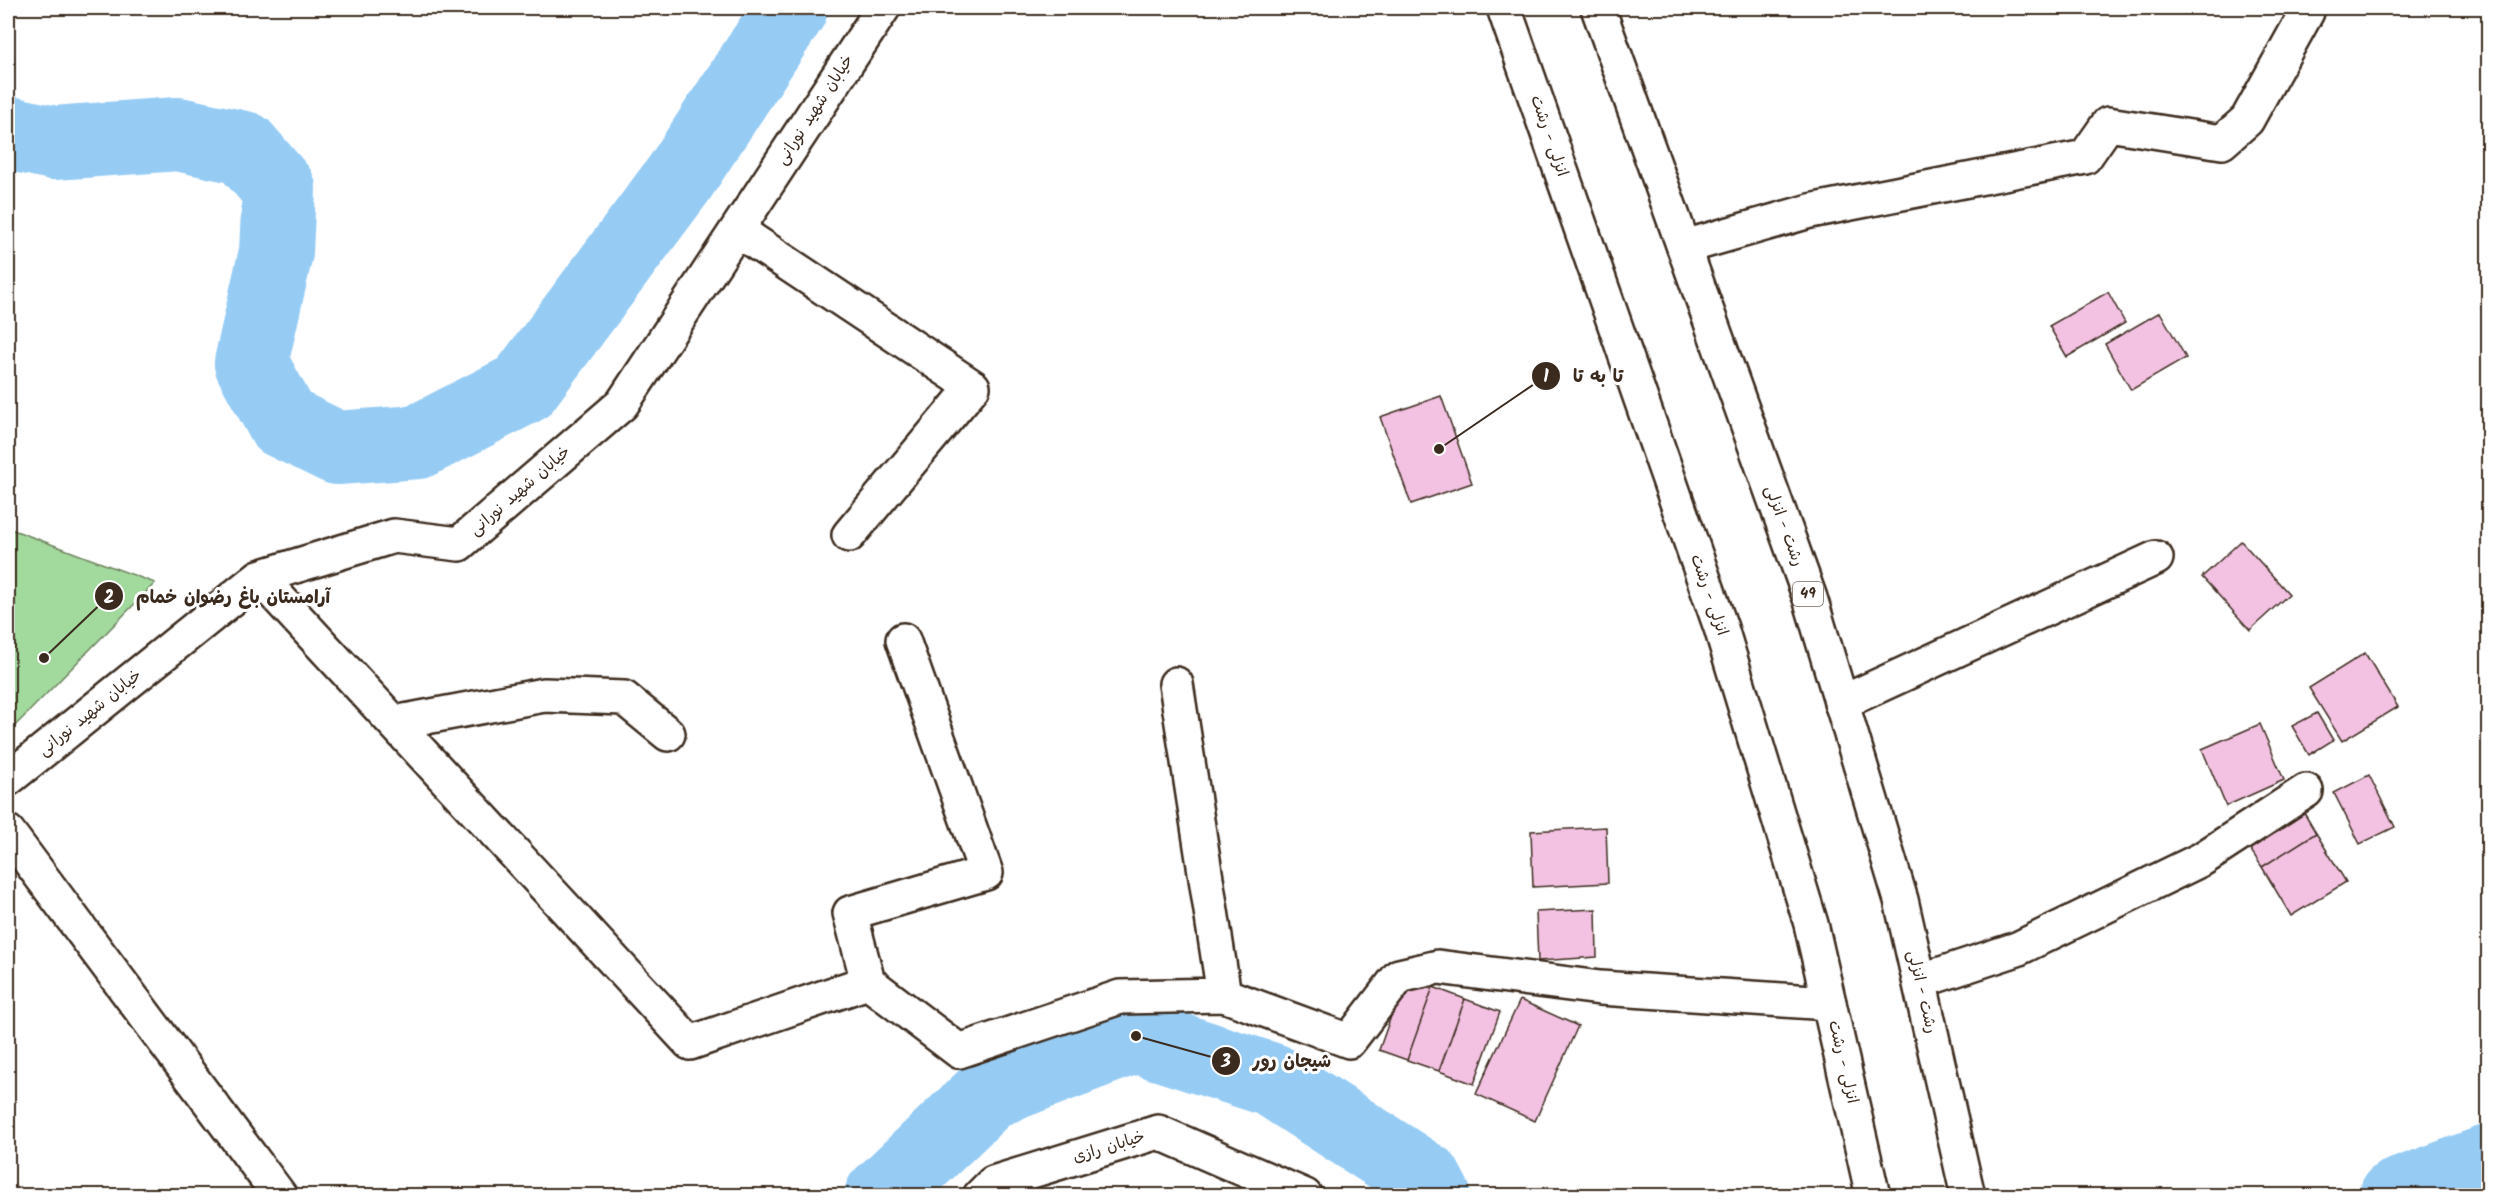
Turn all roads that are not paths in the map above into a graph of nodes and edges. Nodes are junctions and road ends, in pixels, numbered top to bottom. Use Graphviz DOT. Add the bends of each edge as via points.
graph roads {
  1 [pos="883,8"];
  2 [pos="1504,8"];
  3 [pos="1598,8"];
  4 [pos="2307,12"];
  5 [pos="737,231"];
  6 [pos="1684,248"];
  7 [pos="849,535"];
  8 [pos="2156,558"];
  9 [pos="259,577"];
  10 [pos="903,640"];
  11 [pos="1176,684"];
  12 [pos="1841,703"];
  13 [pos="394,723"];
  14 [pos="668,734"];
  15 [pos="8,779"];
  16 [pos="2306,791"];
  17 [pos="8,832"];
  18 [pos="1920,981"];
  19 [pos="868,982"];
  20 [pos="1224,995"];
  21 [pos="1829,1003"];
  22 [pos="990,1191"];
  23 [pos="280,1196"];
  24 [pos="1305,1196"];
  25 [pos="1873,1196"];
  26 [pos="1968,1196"];
  1 -- 5 [label="main road, خیابان شهید نورانی"];
  2 -- 21 [label="main road, انزلی - رشت" via="1721,628 1811,924"];
  3 -- 6 [label="main road, رشت - انزلی / 49"];
  4 -- 6 [label="main road" via="2247,120 2222,142 2108,124 2085,157 1810,211"];
  5 -- 7 [label="main road" via="973,387"];
  5 -- 9 [label="main road, خیابان شهید نورانی" via="622,404 459,544 394,536"];
  6 -- 12 [label="main road, رشت - انزلی / 49" via="1810,598"];
  8 -- 12 [label="main road"];
  9 -- 13 [label="main road"];
  9 -- 15 [label="main road, خیابان شهید نورانی"];
  10 -- 19 [label="main road" via="986,873 850,913"];
  11 -- 20 [label="main road"];
  12 -- 18 [label="main road, رشت - انزلی / 49" via="1901,900"];
  13 -- 14 [label="main road" via="544,695 612,697 624,698"];
  13 -- 19 [label="main road" via="690,1043"];
  16 -- 18 [label="main road" via="2202,859 2017,949"];
  17 -- 23 [label="main road"];
  18 -- 26 [label="main road, رشت - انزلی / 49"];
  19 -- 20 [label="main road" via="959,1051 1120,997"];
  20 -- 21 [label="main road" via="1349,1041 1399,976 1438,967 1600,988"];
  21 -- 25 [label="main road, انزلی - رشت"];
  22 -- 24 [label="main road, خیابان رازی" via="1158,1132"];
}
